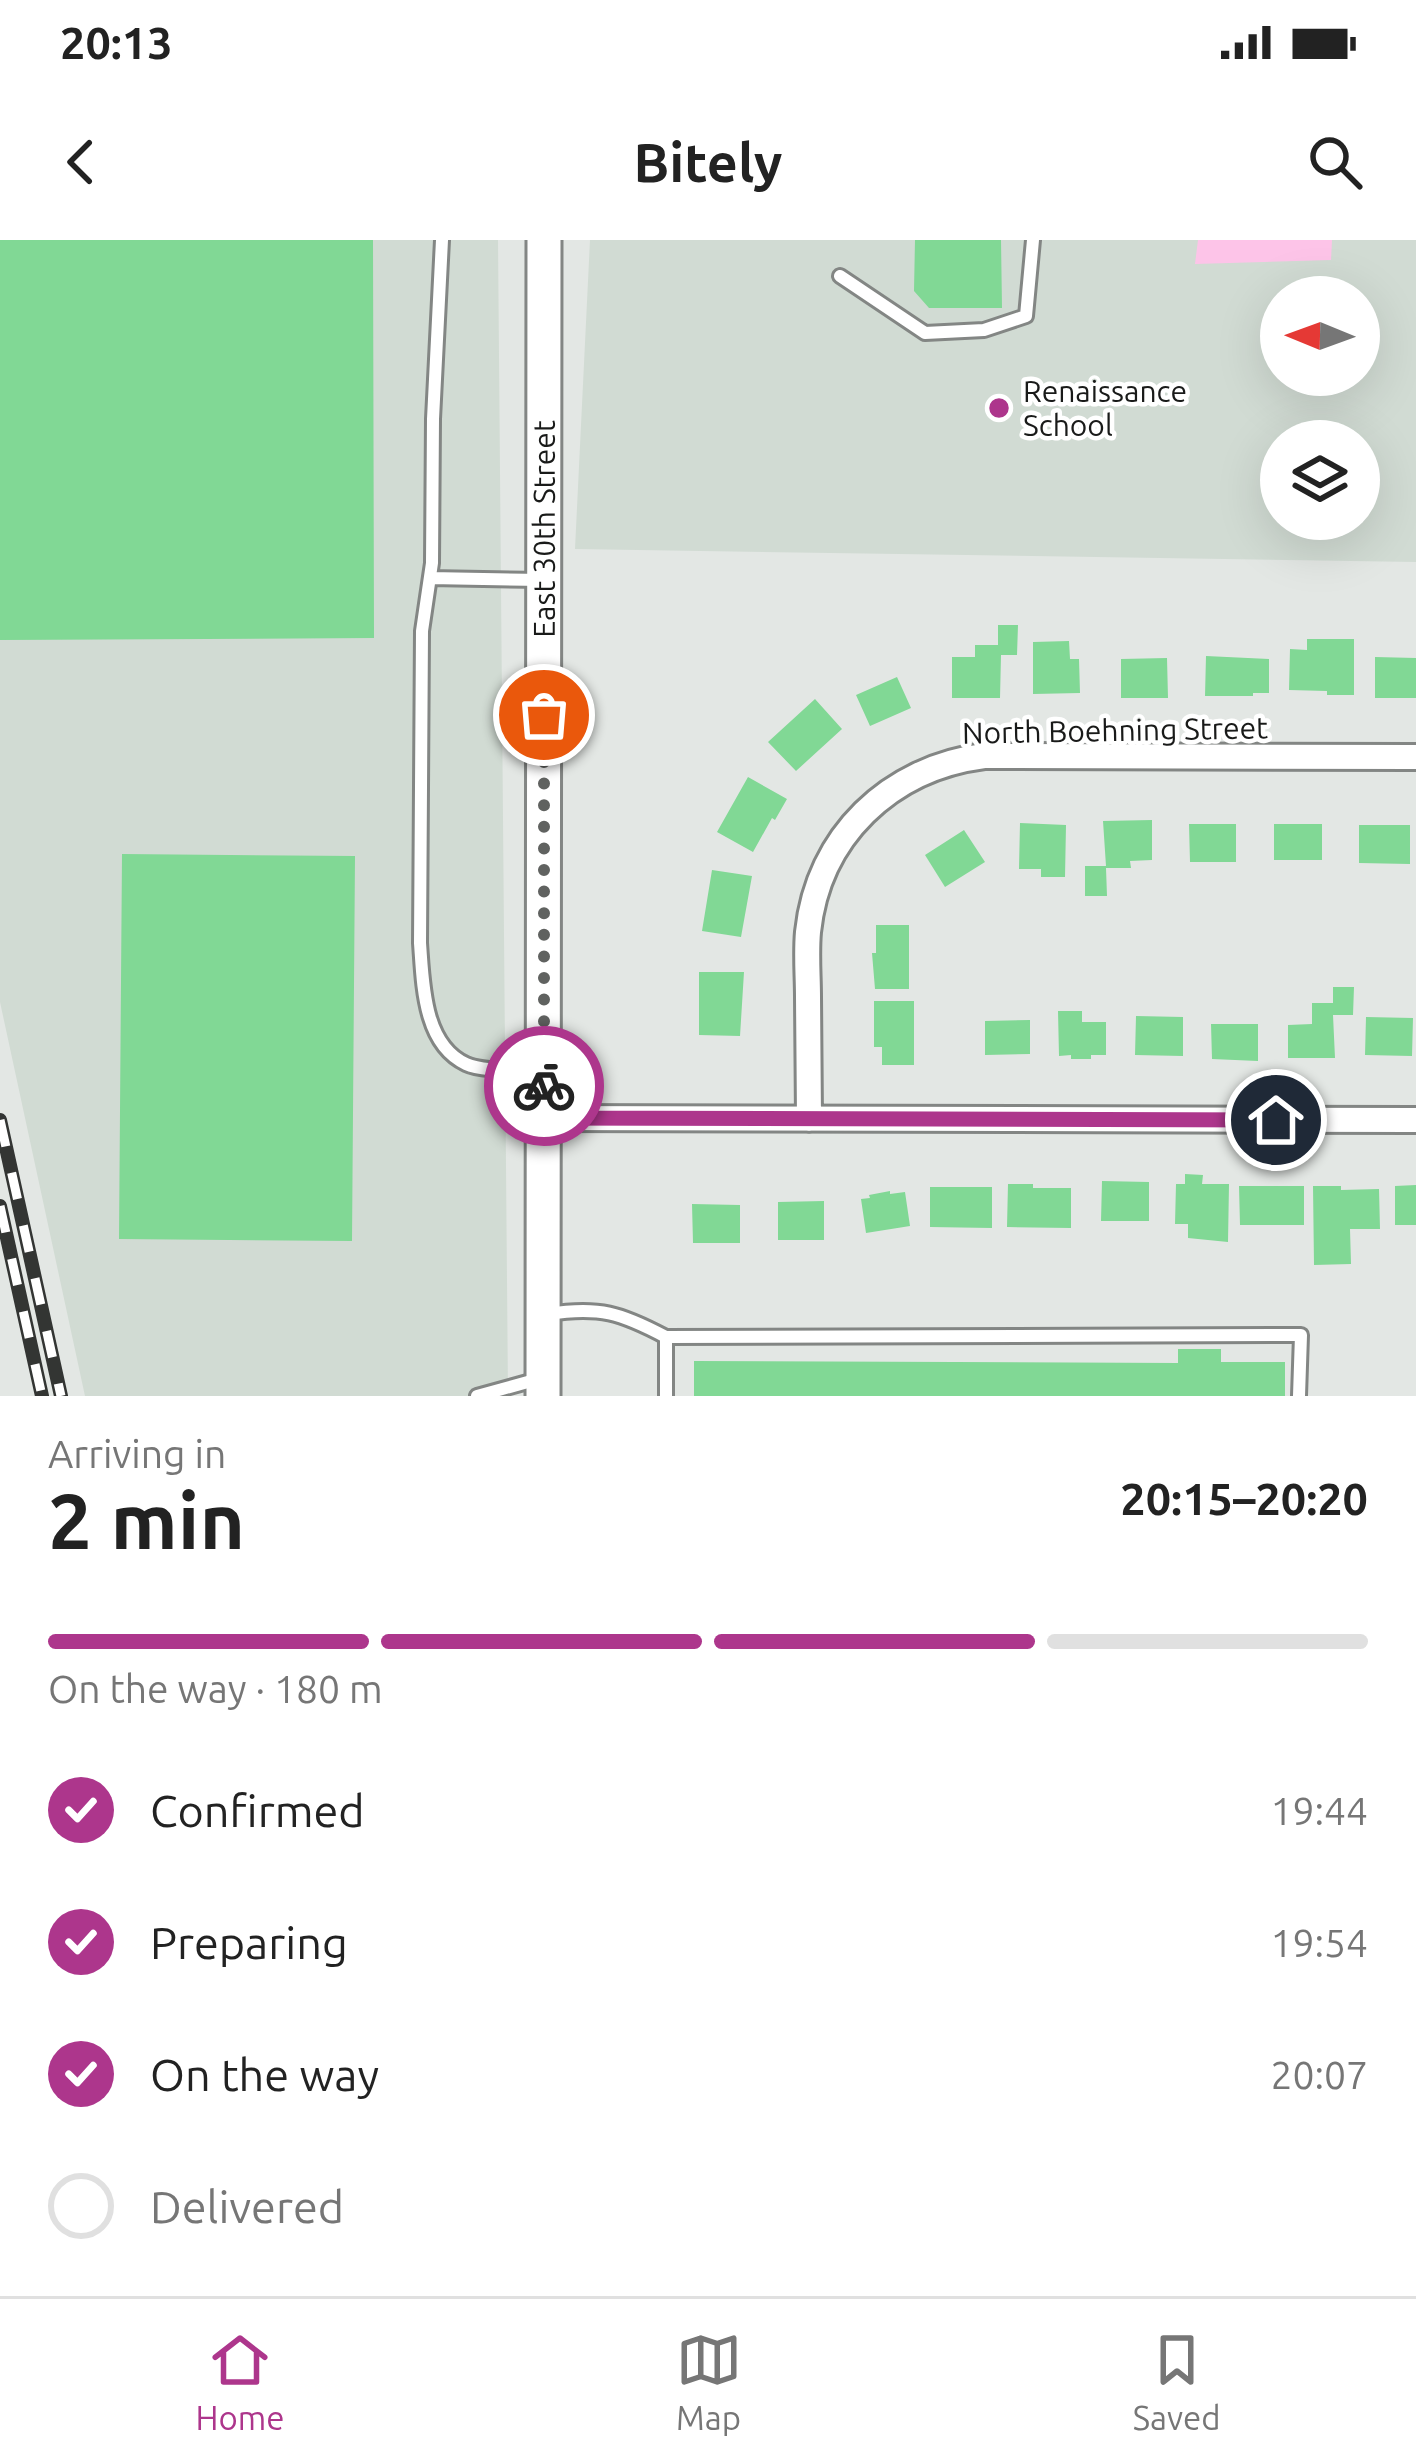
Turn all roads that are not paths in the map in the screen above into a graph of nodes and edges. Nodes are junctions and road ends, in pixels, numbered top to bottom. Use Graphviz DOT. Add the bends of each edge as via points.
graph roads {
  1 [pos="442,240"];
  2 [pos="544,240"];
  3 [pos="1033,240"];
  4 [pos="840,276"];
  5 [pos="430,578"];
  6 [pos="544,580"];
  7 [pos="1416,757"];
  8 [pos="544,1072"];
  9 [pos="544,1118"];
  10 [pos="809,1119"];
  11 [pos="1416,1120"];
  12 [pos="543,1315"];
  13 [pos="666,1337"];
  14 [pos="543,1387"];
  15 [pos="477,1396"];
  16 [pos="666,1396"];
  17 [pos="1299,1396"];
  1 -- 5 [label="lane"];
  2 -- 6 [label="main road, East 30th Street"];
  3 -- 4 [label="lane" via="1026,316 984,330 925,333"];
  5 -- 6 [label="lane"];
  5 -- 8 [label="lane" via="422,646 424,992 433,1026 469,1066"];
  6 -- 8 [label="main road, East 30th Street"];
  7 -- 10 [label="street, North Boehning Street" via="984,756 899,783 851,825 815,893 807,944"];
  8 -- 9 [label="main road, East 30th Street"];
  9 -- 10 [label="street"];
  9 -- 12 [label="main road, East 30th Street"];
  10 -- 11 [label="street"];
  12 -- 13 [label="lane" via="580,1309 626,1316"];
  12 -- 14 [label="main road, East 30th Street"];
  13 -- 16 [label="lane"];
  13 -- 17 [label="lane" via="1301,1335"];
  14 -- 15 [label="lane"];
}
